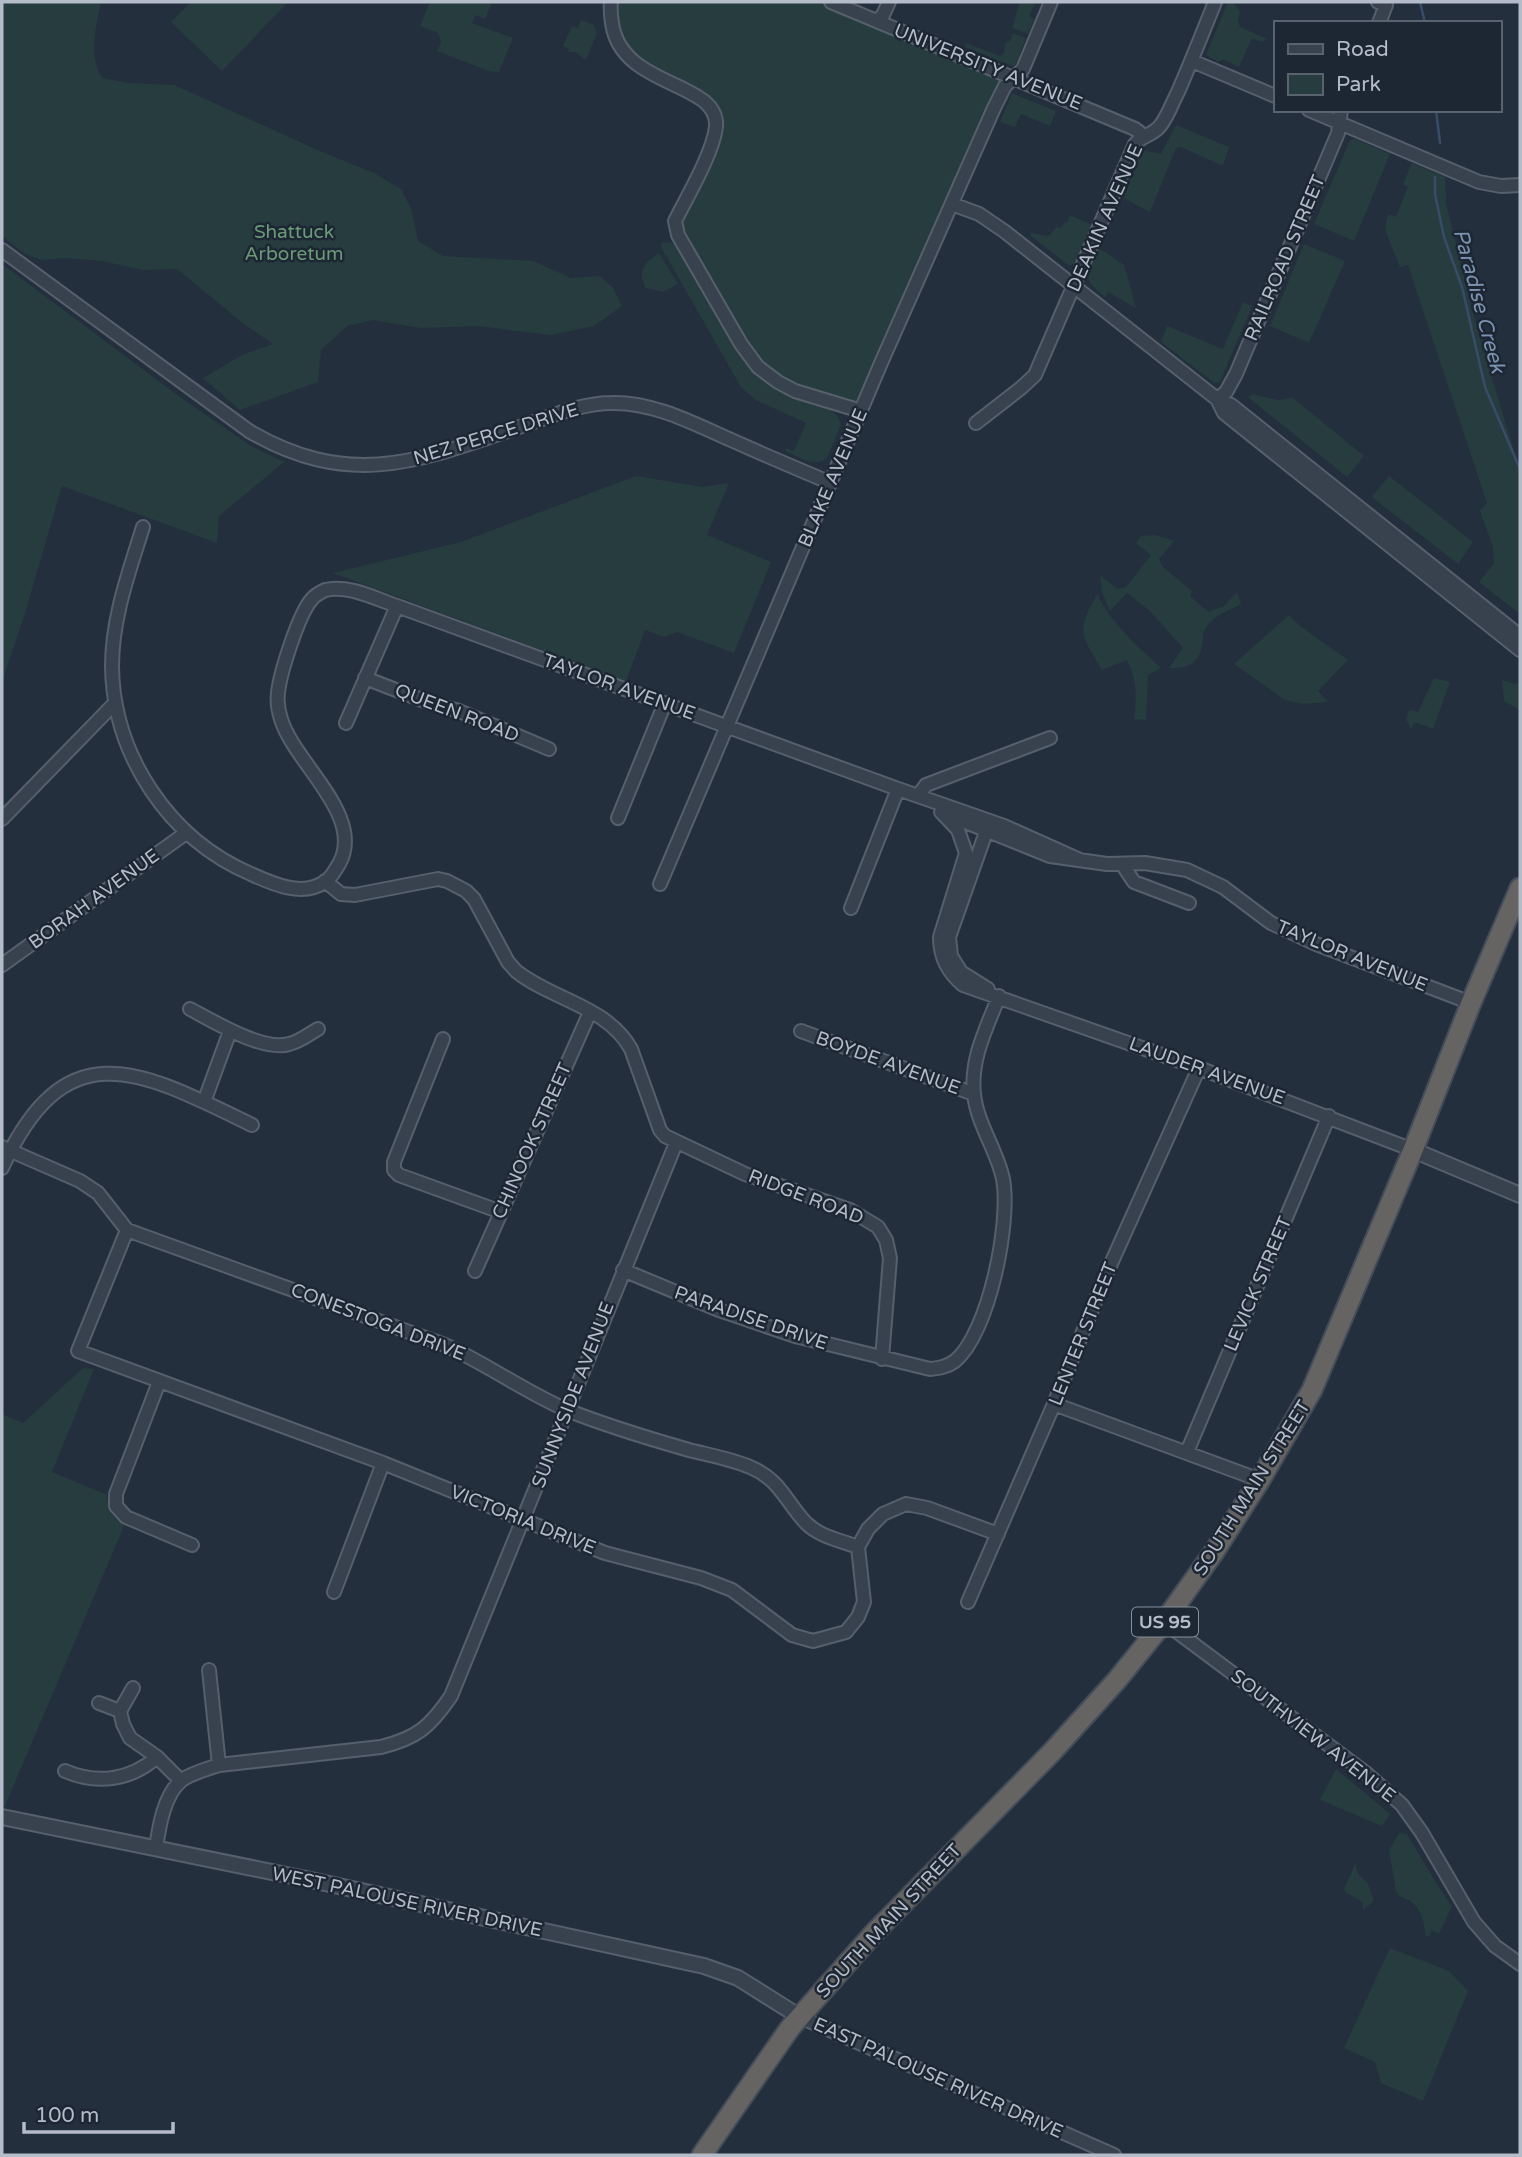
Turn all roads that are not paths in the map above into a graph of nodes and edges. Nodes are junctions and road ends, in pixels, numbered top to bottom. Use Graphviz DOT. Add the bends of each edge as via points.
graph roads {
  1 [pos="611,2"];
  2 [pos="831,2"];
  3 [pos="889,2"];
  4 [pos="1051,2"];
  5 [pos="1213,2"];
  6 [pos="877,21"];
  7 [pos="1192,61"];
  8 [pos="1015,79"];
  9 [pos="1274,96"];
  10 [pos="1318,112"];
  11 [pos="1340,117"];
  12 [pos="1143,135"];
  13 [pos="1520,185"];
  14 [pos="952,204"];
  15 [pos="2,250"];
  16 [pos="1073,286"];
  17 [pos="1217,399"];
  18 [pos="861,411"];
  19 [pos="976,423"];
  20 [pos="831,483"];
  21 [pos="1345,503"];
  22 [pos="143,527"];
  23 [pos="1455,591"];
  24 [pos="397,606"];
  25 [pos="1520,636"];
  26 [pos="1520,650"];
  27 [pos="365,678"];
  28 [pos="115,703"];
  29 [pos="666,704"];
  30 [pos="346,723"];
  31 [pos="727,726"];
  32 [pos="1050,738"];
  33 [pos="549,749"];
  34 [pos="898,789"];
  35 [pos="918,796"];
  36 [pos="941,813"];
  37 [pos="970,814"];
  38 [pos="618,818"];
  39 [pos="2,819"];
  40 [pos="986,832"];
  41 [pos="186,833"];
  42 [pos="1080,860"];
  43 [pos="1122,864"];
  44 [pos="326,881"];
  45 [pos="660,884"];
  46 [pos="1520,888"];
  47 [pos="1189,903"];
  48 [pos="851,908"];
  49 [pos="2,965"];
  50 [pos="999,996"];
  51 [pos="1471,1003"];
  52 [pos="190,1009"];
  53 [pos="590,1012"];
  54 [pos="318,1029"];
  55 [pos="230,1031"];
  56 [pos="801,1031"];
  57 [pos="443,1039"];
  58 [pos="1199,1068"];
  59 [pos="974,1094"];
  60 [pos="204,1102"];
  61 [pos="1328,1116"];
  62 [pos="252,1125"];
  63 [pos="676,1143"];
  64 [pos="6,1149"];
  65 [pos="1413,1150"];
  66 [pos="2,1168"];
  67 [pos="1520,1195"];
  68 [pos="501,1212"];
  69 [pos="127,1230"];
  70 [pos="623,1270"];
  71 [pos="475,1271"];
  72 [pos="882,1359"];
  73 [pos="159,1382"];
  74 [pos="1054,1404"];
  75 [pos="567,1410"];
  76 [pos="1187,1452"];
  77 [pos="383,1463"];
  78 [pos="1252,1477"];
  79 [pos="524,1521"];
  80 [pos="998,1534"];
  81 [pos="192,1545"];
  82 [pos="858,1547"];
  83 [pos="334,1592"];
  84 [pos="968,1602"];
  85 [pos="1164,1622"];
  86 [pos="209,1670"];
  87 [pos="133,1688"];
  88 [pos="99,1703"];
  89 [pos="120,1711"];
  90 [pos="158,1757"];
  91 [pos="219,1765"];
  92 [pos="65,1771"];
  93 [pos="181,1781"];
  94 [pos="2,1817"];
  95 [pos="156,1848"];
  96 [pos="1520,1964"];
  97 [pos="800,2017"];
  98 [pos="702,2155"];
  99 [pos="1114,2155"];
  1 -- 18 [label="street" via="613,29 625,54 643,70 695,93 715,114 712,142 676,221 678,235 741,344 758,367 778,382"];
  2 -- 6 [label="street, UNIVERSITY AVENUE"];
  3 -- 6 [label="street"];
  4 -- 8 [label="street, BLAKE AVENUE"];
  5 -- 7 [label="street, DEAKIN AVENUE"];
  6 -- 8 [label="street, UNIVERSITY AVENUE"];
  7 -- 9 [label="street"];
  7 -- 12 [label="street, DEAKIN AVENUE" via="1163,122 1151,134"];
  8 -- 12 [label="street, UNIVERSITY AVENUE"];
  8 -- 14 [label="street, BLAKE AVENUE" via="1005,86"];
  10 -- 11 [label="street"];
  11 -- 13 [label="street" via="1479,182"];
  11 -- 17 [label="street, RAILROAD STREET" via="1338,133 1231,386"];
  12 -- 16 [label="street, DEAKIN AVENUE"];
  14 -- 16 [label="street" via="979,214"];
  14 -- 18 [label="street, BLAKE AVENUE"];
  15 -- 20 [label="street, NEZ PERCE DRIVE" via="249,431 310,458 365,465 398,463 431,457 570,410 636,404 706,428"];
  16 -- 17 [label="street"];
  16 -- 19 [label="street, DEAKIN AVENUE" via="1035,375"];
  17 -- 21 [label="street" via="1224,413"];
  18 -- 20 [label="street, BLAKE AVENUE"];
  20 -- 31 [label="street, BLAKE AVENUE"];
  21 -- 23 [label="street"];
  21 -- 23 [label="street" via="1391,533"];
  22 -- 28 [label="street" via="117,617 112,664"];
  23 -- 25 [label="street"];
  23 -- 26 [label="street"];
  24 -- 27 [label="street"];
  24 -- 29 [label="street, TAYLOR AVENUE"];
  24 -- 44 [label="street, TAYLOR AVENUE" via="352,591 319,593 303,614 286,659 277,695 281,721 343,825 342,858"];
  27 -- 30 [label="street"];
  27 -- 33 [label="street, QUEEN ROAD"];
  28 -- 39 [label="street"];
  28 -- 41 [label="street" via="136,765"];
  29 -- 31 [label="street, TAYLOR AVENUE"];
  29 -- 38 [label="street"];
  31 -- 34 [label="street, TAYLOR AVENUE"];
  31 -- 45 [label="street, BLAKE AVENUE"];
  32 -- 35 [label="street" via="926,785"];
  34 -- 35 [label="street, TAYLOR AVENUE"];
  34 -- 48 [label="street"];
  35 -- 36 [label="street, TAYLOR AVENUE"];
  35 -- 37 [label="street, TAYLOR AVENUE"];
  36 -- 40 [label="street, TAYLOR AVENUE"];
  36 -- 50 [label="street, LAUDER AVENUE" via="958,830 967,853 943,923 940,950 963,985"];
  37 -- 40 [label="street, TAYLOR AVENUE"];
  37 -- 42 [label="street, TAYLOR AVENUE"];
  40 -- 42 [label="street, TAYLOR AVENUE" via="1050,856"];
  40 -- 50 [label="street, LAUDER AVENUE" via="949,937 951,956 961,972"];
  41 -- 44 [label="street" via="223,860 272,884 306,889"];
  41 -- 49 [label="street, BORAH AVENUE"];
  42 -- 43 [label="street, TAYLOR AVENUE"];
  43 -- 47 [label="street" via="1134,883"];
  43 -- 51 [label="street, TAYLOR AVENUE" via="1187,870 1316,944"];
  44 -- 53 [label="street, RIDGE ROAD" via="349,895 438,879 456,884 474,899 516,971"];
  46 -- 51 [label="highway, SOUTH MAIN STREET / US 95"];
  50 -- 58 [label="street, LAUDER AVENUE"];
  50 -- 59 [label="street" via="979,1045"];
  51 -- 65 [label="highway, SOUTH MAIN STREET / US 95"];
  52 -- 55 [label="street"];
  53 -- 63 [label="street, RIDGE ROAD" via="624,1037 660,1130"];
  53 -- 68 [label="street, CHINOOK STREET"];
  54 -- 55 [label="street" via="287,1045"];
  55 -- 60 [label="street"];
  56 -- 59 [label="street, BOYDE AVENUE"];
  57 -- 68 [label="street" via="394,1170"];
  58 -- 61 [label="street, LAUDER AVENUE"];
  58 -- 74 [label="street, LENTER STREET"];
  59 -- 72 [label="street" via="1006,1200 1003,1239 990,1291 966,1349 954,1361 930,1369"];
  60 -- 62 [label="street"];
  60 -- 64 [label="street" via="119,1073 81,1077 48,1096"];
  61 -- 65 [label="street, LAUDER AVENUE"];
  61 -- 76 [label="street, LEVICK STREET"];
  63 -- 70 [label="street, SUNNYSIDE AVENUE"];
  63 -- 72 [label="street, RIDGE ROAD" via="745,1174 850,1210 878,1227 890,1258"];
  64 -- 66 [label="street"];
  64 -- 69 [label="street" via="98,1193"];
  65 -- 67 [label="street"];
  65 -- 78 [label="highway, SOUTH MAIN STREET / US 95" via="1312,1390"];
  68 -- 71 [label="street, CHINOOK STREET"];
  69 -- 73 [label="street, VICTORIA DRIVE" via="78,1351"];
  69 -- 75 [label="street, CONESTOGA DRIVE" via="445,1345"];
  70 -- 72 [label="street, PARADISE DRIVE" via="719,1310"];
  70 -- 75 [label="street, SUNNYSIDE AVENUE"];
  73 -- 77 [label="street, VICTORIA DRIVE"];
  73 -- 81 [label="street" via="116,1494 116,1506 126,1517"];
  74 -- 76 [label="street"];
  74 -- 80 [label="street, LENTER STREET"];
  75 -- 79 [label="street, SUNNYSIDE AVENUE"];
  75 -- 82 [label="street, CONESTOGA DRIVE" via="636,1435 750,1466 783,1490 806,1523 825,1537"];
  76 -- 78 [label="street"];
  77 -- 79 [label="street, VICTORIA DRIVE"];
  77 -- 83 [label="street"];
  78 -- 85 [label="highway, SOUTH MAIN STREET / US 95" via="1189,1590"];
  79 -- 82 [label="street, VICTORIA DRIVE" via="605,1553 732,1590 792,1635 813,1641 846,1632 858,1617 864,1602"];
  79 -- 91 [label="street, SUNNYSIDE AVENUE" via="451,1696 436,1719 419,1733 380,1747"];
  80 -- 82 [label="street" via="906,1504 883,1514"];
  80 -- 84 [label="street, LENTER STREET"];
  85 -- 96 [label="street, SOUTHVIEW AVENUE" via="1402,1805 1474,1922 1495,1946"];
  85 -- 97 [label="highway, SOUTH MAIN STREET / US 95" via="1052,1752 874,1933"];
  86 -- 91 [label="street"];
  87 -- 89 [label="street"];
  88 -- 89 [label="street"];
  89 -- 90 [label="street" via="130,1738"];
  90 -- 92 [label="street" via="130,1776 111,1779"];
  90 -- 93 [label="street"];
  91 -- 93 [label="street, SUNNYSIDE AVENUE"];
  93 -- 95 [label="street" via="164,1811"];
  94 -- 95 [label="street, WEST PALOUSE RIVER DRIVE"];
  95 -- 97 [label="street, WEST PALOUSE RIVER DRIVE" via="704,1966 737,1978"];
  97 -- 98 [label="highway, SOUTH MAIN STREET / US 95"];
  97 -- 99 [label="street, EAST PALOUSE RIVER DRIVE"];
}
